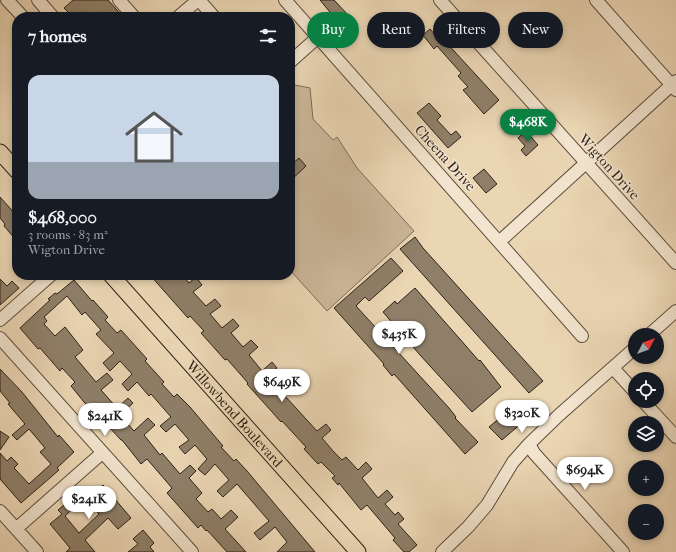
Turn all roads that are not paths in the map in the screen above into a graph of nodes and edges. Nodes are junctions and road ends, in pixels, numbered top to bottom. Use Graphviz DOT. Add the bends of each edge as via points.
graph roads {
  1 [pos="7,0"];
  2 [pos="38,0"];
  3 [pos="119,0"];
  4 [pos="198,0"];
  5 [pos="285,0"];
  6 [pos="440,0"];
  7 [pos="596,0"];
  8 [pos="18,12"];
  9 [pos="49,12"];
  10 [pos="130,12"];
  11 [pos="184,12"];
  12 [pos="209,12"];
  13 [pos="307,25"];
  14 [pos="307,47"];
  15 [pos="328,48"];
  16 [pos="295,58"];
  17 [pos="675,85"];
  18 [pos="0,152"];
  19 [pos="586,163"];
  20 [pos="12,165"];
  21 [pos="499,242"];
  22 [pos="676,263"];
  23 [pos="45,280"];
  24 [pos="115,280"];
  25 [pos="676,311"];
  26 [pos="0,320"];
  27 [pos="657,328"];
  28 [pos="582,336"];
  29 [pos="0,338"];
  30 [pos="628,354"];
  31 [pos="613,368"];
  32 [pos="628,384"];
  33 [pos="649,408"];
  34 [pos="676,437"];
  35 [pos="529,444"];
  36 [pos="102,453"];
  37 [pos="0,511"];
  38 [pos="16,528"];
  39 [pos="37,552"];
  40 [pos="192,552"];
  41 [pos="358,552"];
  42 [pos="442,552"];
  43 [pos="623,552"];
  1 -- 8 [label="street"];
  2 -- 9 [label="street"];
  3 -- 10 [label="street"];
  4 -- 11 [label="street"];
  4 -- 12 [label="street"];
  5 -- 13 [label="street, Cheena Drive"];
  6 -- 19 [label="street, Wigton Drive"];
  7 -- 17 [label="street"];
  14 -- 16 [label="street"];
  15 -- 21 [label="street, Cheena Drive"];
  17 -- 19 [label="street"];
  18 -- 20 [label="main road"];
  19 -- 21 [label="street"];
  19 -- 22 [label="street, Wigton Drive"];
  21 -- 28 [label="street, Cheena Drive"];
  23 -- 26 [label="street"];
  24 -- 41 [label="main road, Willowbend Boulevard"];
  25 -- 27 [label="street"];
  29 -- 36 [label="street"];
  30 -- 31 [label="street"];
  31 -- 32 [label="street"];
  31 -- 35 [label="street"];
  33 -- 34 [label="street"];
  35 -- 42 [label="street" via="513,462 487,505"];
  35 -- 43 [label="street" via="534,453"];
  36 -- 38 [label="street"];
  36 -- 40 [label="street"];
  37 -- 38 [label="street"];
  38 -- 39 [label="street"];
}
